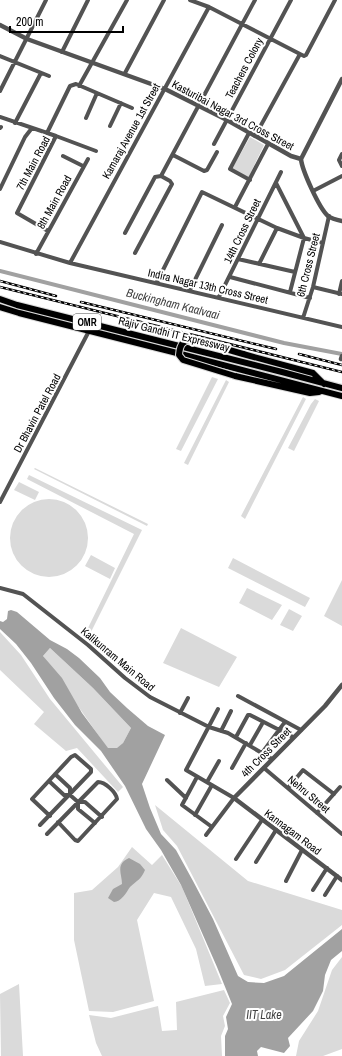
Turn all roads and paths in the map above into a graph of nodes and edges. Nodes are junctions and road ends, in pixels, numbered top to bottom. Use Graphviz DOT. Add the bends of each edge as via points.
graph roads {
  1 [pos="46,0"];
  2 [pos="88,0"];
  3 [pos="127,0"];
  4 [pos="164,0"];
  5 [pos="192,0"];
  6 [pos="256,0"];
  7 [pos="291,0"];
  8 [pos="336,0"];
  9 [pos="209,7"];
  10 [pos="0,25"];
  11 [pos="243,25"];
  12 [pos="270,38"];
  13 [pos="27,39"];
  14 [pos="62,52"];
  15 [pos="300,54"];
  16 [pos="0,56"];
  17 [pos="14,62"];
  18 [pos="92,63"];
  19 [pos="41,73"];
  20 [pos="125,73"];
  21 [pos="49,76"];
  22 [pos="342,79"];
  23 [pos="79,86"];
  24 [pos="165,88"];
  25 [pos="0,91"];
  26 [pos="97,93"];
  27 [pos="121,103"];
  28 [pos="199,106"];
  29 [pos="132,108"];
  30 [pos="0,117"];
  31 [pos="86,118"];
  32 [pos="227,120"];
  33 [pos="15,122"];
  34 [pos="110,126"];
  35 [pos="32,128"];
  36 [pos="47,133"];
  37 [pos="249,133"];
  38 [pos="56,136"];
  39 [pos="256,136"];
  40 [pos="214,144"];
  41 [pos="268,144"];
  42 [pos="96,151"];
  43 [pos="216,152"];
  44 [pos="342,154"];
  45 [pos="173,155"];
  46 [pos="63,156"];
  47 [pos="88,159"];
  48 [pos="301,159"];
  49 [pos="84,166"];
  50 [pos="342,166"];
  51 [pos="281,172"];
  52 [pos="161,176"];
  53 [pos="342,176"];
  54 [pos="250,180"];
  55 [pos="276,184"];
  56 [pos="0,189"];
  57 [pos="313,191"];
  58 [pos="235,207"];
  59 [pos="329,216"];
  60 [pos="259,218"];
  61 [pos="342,221"];
  62 [pos="222,225"];
  63 [pos="277,228"];
  64 [pos="48,231"];
  65 [pos="125,233"];
  66 [pos="304,238"];
  67 [pos="0,242"];
  68 [pos="323,243"];
  69 [pos="36,254"];
  70 [pos="135,254"];
  71 [pos="238,258"];
  72 [pos="70,263"];
  73 [pos="259,264"];
  74 [pos="295,272"];
  75 [pos="230,277"];
  76 [pos="342,281"];
  77 [pos="157,282"];
  78 [pos="312,287"];
  79 [pos="190,290"];
  80 [pos="290,292"];
  81 [pos="341,294"];
  82 [pos="220,298"];
  83 [pos="310,298"];
  84 [pos="0,299"];
  85 [pos="0,307"];
  86 [pos="303,318"];
  87 [pos="342,327"];
  88 [pos="89,331"];
  89 [pos="325,384"];
  90 [pos="342,388"];
  91 [pos="328,392"];
  92 [pos="342,396"];
  93 [pos="0,502"];
  94 [pos="0,588"];
  95 [pos="342,685"];
  96 [pos="238,696"];
  97 [pos="188,698"];
  98 [pos="218,709"];
  99 [pos="231,711"];
  100 [pos="180,713"];
  101 [pos="285,722"];
  102 [pos="262,724"];
  103 [pos="209,728"];
  104 [pos="280,729"];
  105 [pos="301,730"];
  106 [pos="221,731"];
  107 [pos="236,737"];
  108 [pos="293,737"];
  109 [pos="248,744"];
  110 [pos="262,753"];
  111 [pos="272,759"];
  112 [pos="220,761"];
  113 [pos="232,768"];
  114 [pos="264,768"];
  115 [pos="55,774"];
  116 [pos="197,776"];
  117 [pos="167,780"];
  118 [pos="49,781"];
  119 [pos="207,782"];
  120 [pos="212,785"];
  121 [pos="340,787"];
  122 [pos="288,788"];
  123 [pos="70,794"];
  124 [pos="334,794"];
  125 [pos="186,798"];
  126 [pos="234,798"];
  127 [pos="78,802"];
  128 [pos="317,813"];
  129 [pos="195,815"];
  130 [pos="50,816"];
  131 [pos="102,816"];
  132 [pos="262,820"];
  133 [pos="58,822"];
  134 [pos="95,823"];
  135 [pos="40,826"];
  136 [pos="342,826"];
  137 [pos="212,827"];
  138 [pos="276,830"];
  139 [pos="340,832"];
  140 [pos="47,834"];
  141 [pos="206,835"];
  142 [pos="302,850"];
  143 [pos="236,859"];
  144 [pos="256,862"];
  145 [pos="327,868"];
  146 [pos="337,876"];
  147 [pos="342,880"];
  148 [pos="286,881"];
  149 [pos="313,890"];
  150 [pos="325,895"];
  1 -- 13 [label="street"];
  2 -- 14 [label="street"];
  3 -- 18 [label="street"];
  4 -- 20 [label="street"];
  5 -- 9 [label="street"];
  6 -- 11 [label="street"];
  7 -- 12 [label="street, Teachers Colony"];
  8 -- 15 [label="street" via="306,55"];
  9 -- 11 [label="street"];
  9 -- 24 [label="street, Kamaraj Avenue 1st Street"];
  10 -- 13 [label="street, Kasturibai Nagar 3rd Cross Street"];
  11 -- 12 [label="street"];
  11 -- 28 [label="street"];
  12 -- 15 [label="street"];
  12 -- 32 [label="street, Teachers Colony"];
  13 -- 14 [label="street, Kasturibai Nagar 3rd Cross Street"];
  13 -- 17 [label="street"];
  14 -- 18 [label="street, Kasturibai Nagar 3rd Cross Street"];
  15 -- 39 [label="street"];
  16 -- 17 [label="street"];
  17 -- 19 [label="street"];
  17 -- 25 [label="street"];
  18 -- 20 [label="street, Kasturibai Nagar 3rd Cross Street"];
  18 -- 23 [label="street"];
  19 -- 21 [label="street"];
  19 -- 33 [label="street"];
  20 -- 24 [label="street, Kasturibai Nagar 3rd Cross Street"];
  22 -- 48 [label="street"];
  23 -- 26 [label="street"];
  23 -- 36 [label="street" via="70,86"];
  24 -- 28 [label="street, Kasturibai Nagar 3rd Cross Street"];
  24 -- 72 [label="street, Kamaraj Avenue 1st Street"];
  26 -- 27 [label="street"];
  26 -- 31 [label="street"];
  27 -- 29 [label="street"];
  27 -- 34 [label="street"];
  28 -- 32 [label="street, Kasturibai Nagar 3rd Cross Street"];
  28 -- 45 [label="street"];
  30 -- 33 [label="street"];
  32 -- 37 [label="street, Kasturibai Nagar 3rd Cross Street"];
  32 -- 40 [label="street, Teachers Colony"];
  33 -- 35 [label="street"];
  35 -- 36 [label="street"];
  35 -- 56 [label="street" via="25,137"];
  36 -- 38 [label="street"];
  37 -- 39 [label="street, Kasturibai Nagar 3rd Cross Street"];
  37 -- 54 [label="street" via="230,169"];
  38 -- 42 [label="street, 7th Main Road"];
  38 -- 64 [label="street, 7th Main Road" via="16,213"];
  39 -- 41 [label="street, Kasturibai Nagar 3rd Cross Street"];
  41 -- 48 [label="street, Kasturibai Nagar 3rd Cross Street"];
  41 -- 54 [label="street"];
  43 -- 45 [label="street" via="204,171"];
  44 -- 50 [label="street" via="339,160"];
  45 -- 52 [label="street"];
  46 -- 49 [label="street"];
  47 -- 49 [label="street, 8th Main Road"];
  48 -- 57 [label="street"];
  49 -- 64 [label="street, 8th Main Road"];
  51 -- 55 [label="street, 14th Cross Street"];
  52 -- 65 [label="street" via="155,177"];
  52 -- 70 [label="street" via="172,184"];
  53 -- 57 [label="street"];
  54 -- 58 [label="street"];
  55 -- 60 [label="street, 14th Cross Street"];
  55 -- 66 [label="street"];
  57 -- 59 [label="street" via="324,212"];
  58 -- 60 [label="street"];
  58 -- 77 [label="street" via="202,192"];
  59 -- 61 [label="street"];
  59 -- 68 [label="street, 6th Cross Street"];
  60 -- 63 [label="street"];
  60 -- 71 [label="street, 14th Cross Street"];
  62 -- 79 [label="street"];
  63 -- 66 [label="street"];
  63 -- 73 [label="street"];
  64 -- 69 [label="street, 8th Main Road"];
  66 -- 68 [label="street"];
  66 -- 74 [label="street"];
  67 -- 69 [label="street, Indira Nagar 13th Cross Street"];
  68 -- 78 [label="street, 6th Cross Street"];
  69 -- 72 [label="street, Indira Nagar 13th Cross Street"];
  71 -- 73 [label="street"];
  71 -- 75 [label="street, 14th Cross Street"];
  72 -- 77 [label="street, Indira Nagar 13th Cross Street"];
  73 -- 74 [label="street"];
  74 -- 80 [label="street"];
  75 -- 80 [label="street"];
  75 -- 82 [label="street, 14th Cross Street"];
  76 -- 81 [label="street"];
  77 -- 79 [label="street, Indira Nagar 13th Cross Street"];
  78 -- 81 [label="street"];
  78 -- 83 [label="street, 6th Cross Street"];
  79 -- 82 [label="street, Indira Nagar 13th Cross Street"];
  80 -- 83 [label="street"];
  82 -- 86 [label="street, Indira Nagar 13th Cross Street"];
  83 -- 86 [label="street, 6th Cross Street"];
  84 -- 89 [label="main road, Rajiv Gandhi IT Expressway / OMR"];
  85 -- 88 [label="main road, Rajiv Gandhi IT Expressway / OMR"];
  86 -- 87 [label="street, Indira Nagar 13th Cross Street"];
  88 -- 91 [label="main road, Rajiv Gandhi IT Expressway / OMR"];
  88 -- 93 [label="street, Dr Bhavin Patel Road"];
  89 -- 90 [label="main road, Rajiv Gandhi IT Expressway / OMR"];
  89 -- 91 [label="main road, bridge" via="313,373 195,340 182,343 180,348 179,356 183,360 235,376 310,393"];
  91 -- 92 [label="main road, Rajiv Gandhi IT Expressway / OMR"];
  94 -- 100 [label="street, Kalikunram Main Road" via="23,594 88,644 150,697"];
  95 -- 105 [label="street, 4th Cross Street" via="326,706"];
  96 -- 101 [label="street"];
  97 -- 100 [label="street"];
  98 -- 103 [label="street"];
  99 -- 106 [label="street"];
  100 -- 103 [label="street, Kalikunram Main Road"];
  101 -- 104 [label="street"];
  101 -- 105 [label="street"];
  102 -- 109 [label="street"];
  103 -- 106 [label="street, Kalikunram Main Road"];
  103 -- 116 [label="street" via="186,770"];
  104 -- 107 [label="street" via="250,715"];
  104 -- 108 [label="street"];
  104 -- 110 [label="street"];
  105 -- 108 [label="street, 4th Cross Street"];
  106 -- 107 [label="street, Kalikunram Main Road"];
  107 -- 109 [label="street, Kalikunram Main Road"];
  108 -- 111 [label="street, 4th Cross Street"];
  109 -- 110 [label="street, Kalikunram Main Road"];
  109 -- 113 [label="street"];
  110 -- 111 [label="street, Kalikunram Main Road"];
  111 -- 114 [label="street, 4th Cross Street"];
  112 -- 119 [label="street"];
  114 -- 122 [label="street, Nehru Street"];
  114 -- 126 [label="street, 4th Cross Street"];
  115 -- 118 [label="street"];
  115 -- 123 [label="street" via="70,788"];
  115 -- 123 [label="street" via="73,755 91,769"];
  116 -- 119 [label="street"];
  116 -- 125 [label="street"];
  117 -- 125 [label="street"];
  118 -- 123 [label="street" via="64,795"];
  118 -- 130 [label="street" via="32,799"];
  119 -- 120 [label="street"];
  120 -- 126 [label="street"];
  120 -- 129 [label="street"];
  121 -- 124 [label="street"];
  122 -- 124 [label="street" via="303,770"];
  122 -- 128 [label="street, Nehru Street"];
  123 -- 127 [label="street"];
  123 -- 130 [label="street"];
  124 -- 128 [label="street"];
  125 -- 129 [label="street" via="182,806"];
  126 -- 132 [label="street, Kannagam Road"];
  126 -- 137 [label="street, 4th Cross Street"];
  127 -- 131 [label="street" via="85,802"];
  127 -- 131 [label="street" via="98,782 102,782 117,797"];
  127 -- 133 [label="street"];
  127 -- 134 [label="street" via="78,809"];
  128 -- 139 [label="street, Nehru Street"];
  129 -- 137 [label="street"];
  130 -- 135 [label="street"];
  131 -- 134 [label="street"];
  132 -- 138 [label="street, Kannagam Road"];
  132 -- 143 [label="street"];
  133 -- 134 [label="street" via="77,841"];
  133 -- 140 [label="street"];
  136 -- 139 [label="street"];
  137 -- 141 [label="street, 4th Cross Street"];
  138 -- 142 [label="street, Kannagam Road"];
  138 -- 144 [label="street"];
  142 -- 145 [label="street, Kannagam Road"];
  142 -- 148 [label="street"];
  145 -- 146 [label="street, Kannagam Road"];
  145 -- 149 [label="street"];
  146 -- 147 [label="street, Kannagam Road"];
  146 -- 150 [label="street"];
}
